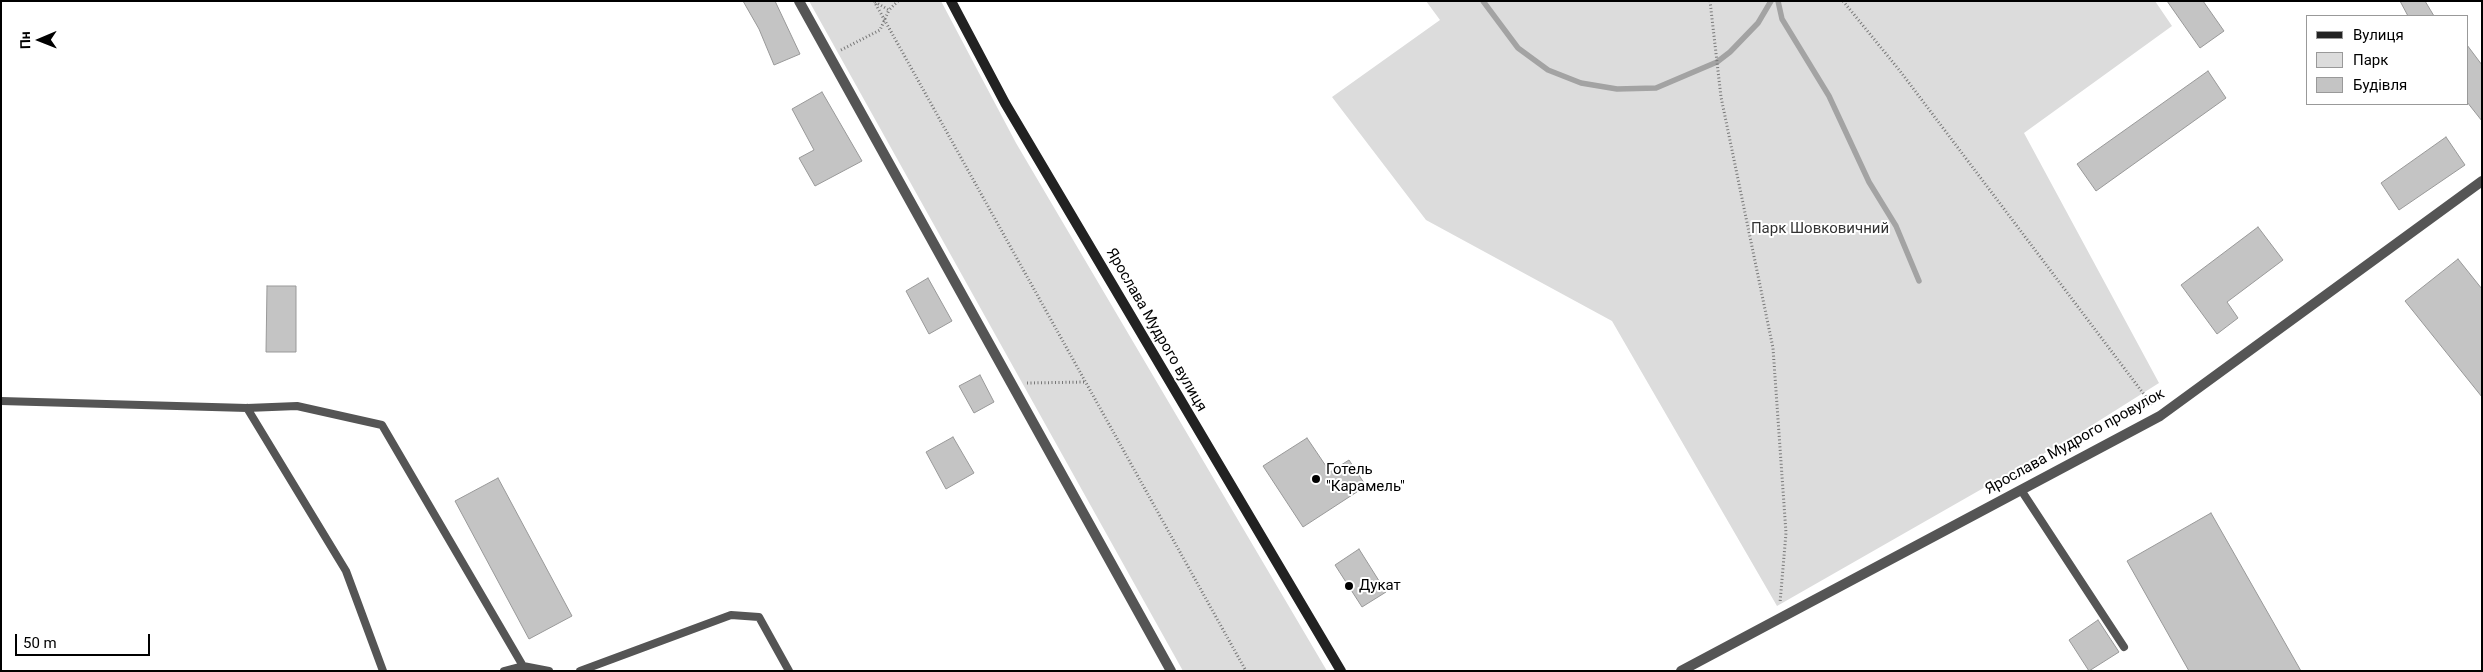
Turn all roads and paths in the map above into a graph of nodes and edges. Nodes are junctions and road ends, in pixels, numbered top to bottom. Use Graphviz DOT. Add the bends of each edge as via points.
graph roads {
  1 [pos="799,1"];
  2 [pos="874,1"];
  3 [pos="898,1"];
  4 [pos="951,1"];
  5 [pos="1710,1"];
  6 [pos="1843,1"];
  7 [pos="889,10"];
  8 [pos="886,21"];
  9 [pos="829,56"];
  10 [pos="2482,181"];
  11 [pos="1086,382"];
  12 [pos="1012,384"];
  13 [pos="1,401"];
  14 [pos="246,408"];
  15 [pos="2160,416"];
  16 [pos="2021,490"];
  17 [pos="1779,619"];
  18 [pos="2124,647"];
  19 [pos="523,666"];
  20 [pos="383,671"];
  21 [pos="504,671"];
  22 [pos="549,671"];
  23 [pos="580,671"];
  24 [pos="789,671"];
  25 [pos="1171,671"];
  26 [pos="1246,671"];
  27 [pos="1341,671"];
  28 [pos="1681,671"];
  1 -- 9 [label="street"];
  2 -- 7 [label="path"];
  2 -- 8 [label="path"];
  3 -- 7 [label="path"];
  4 -- 27 [label="street, Ярослава Мудрого вулиця" via="1005,103"];
  5 -- 17 [label="path" via="1720,97 1773,348 1786,533"];
  6 -- 15 [label="path"];
  7 -- 8 [label="path"];
  8 -- 9 [label="path" via="880,30"];
  8 -- 11 [label="path"];
  9 -- 12 [label="street"];
  10 -- 15 [label="street, Ярослава Мудрого провулок"];
  11 -- 12 [label="path"];
  11 -- 26 [label="path"];
  12 -- 25 [label="street"];
  13 -- 14 [label="lane"];
  14 -- 19 [label="lane" via="297,406 382,425"];
  14 -- 20 [label="lane" via="346,570"];
  15 -- 16 [label="street, Ярослава Мудрого провулок"];
  16 -- 17 [label="street, Ярослава Мудрого провулок"];
  16 -- 18 [label="lane"];
  17 -- 28 [label="street, Ярослава Мудрого провулок"];
  19 -- 21 [label="lane"];
  19 -- 22 [label="lane"];
  23 -- 24 [label="lane" via="731,615 759,617"];
}
